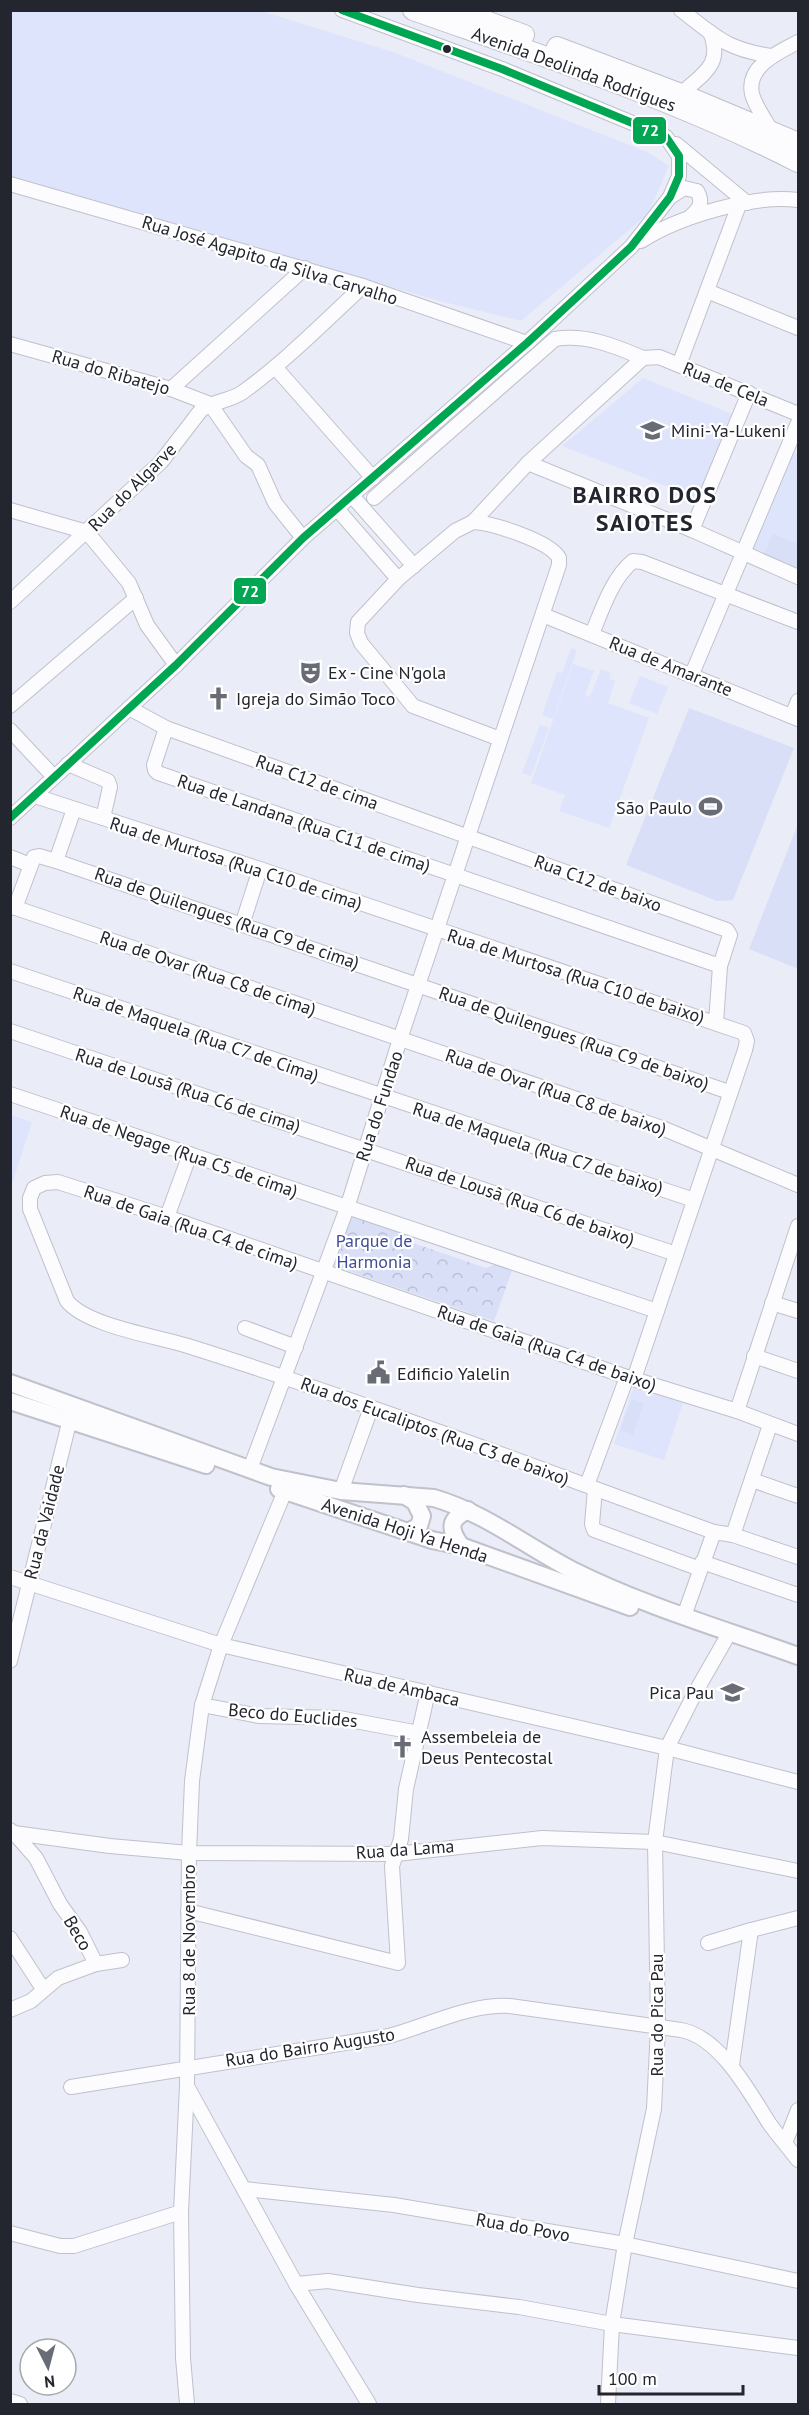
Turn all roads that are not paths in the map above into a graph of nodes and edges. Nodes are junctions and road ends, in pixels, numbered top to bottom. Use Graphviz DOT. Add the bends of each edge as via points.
graph roads {
  1 [pos="342,10"];
  2 [pos="413,10"];
  3 [pos="456,10"];
  4 [pos="681,10"];
  5 [pos="710,32"];
  6 [pos="798,42"];
  7 [pos="771,56"];
  8 [pos="681,94"];
  9 [pos="772,132"];
  10 [pos="666,137"];
  11 [pos="798,143"];
  12 [pos="798,162"];
  13 [pos="10,184"];
  14 [pos="670,197"];
  15 [pos="798,200"];
  16 [pos="743,204"];
  17 [pos="688,218"];
  18 [pos="631,247"];
  19 [pos="305,268"];
  20 [pos="363,286"];
  21 [pos="707,291"];
  22 [pos="798,328"];
  23 [pos="527,343"];
  24 [pos="10,344"];
  25 [pos="648,357"];
  26 [pos="679,365"];
  27 [pos="274,367"];
  28 [pos="171,389"];
  29 [pos="749,393"];
  30 [pos="210,404"];
  31 [pos="798,414"];
  32 [pos="798,423"];
  33 [pos="528,464"];
  34 [pos="373,478"];
  35 [pos="353,497"];
  36 [pos="374,498"];
  37 [pos="10,510"];
  38 [pos="338,510"];
  39 [pos="473,522"];
  40 [pos="692,530"];
  41 [pos="87,532"];
  42 [pos="303,538"];
  43 [pos="742,554"];
  44 [pos="414,566"];
  45 [pos="798,577"];
  46 [pos="398,579"];
  47 [pos="726,592"];
  48 [pos="136,598"];
  49 [pos="10,602"];
  50 [pos="543,615"];
  51 [pos="798,622"];
  52 [pos="592,634"];
  53 [pos="176,665"];
  54 [pos="692,674"];
  55 [pos="798,701"];
  56 [pos="10,706"];
  57 [pos="129,708"];
  58 [pos="795,717"];
  59 [pos="166,728"];
  60 [pos="10,730"];
  61 [pos="500,740"];
  62 [pos="68,764"];
  63 [pos="54,777"];
  64 [pos="35,796"];
  65 [pos="74,809"];
  66 [pos="10,818"];
  67 [pos="103,818"];
  68 [pos="467,836"];
  69 [pos="10,857"];
  70 [pos="32,861"];
  71 [pos="56,861"];
  72 [pos="260,869"];
  73 [pos="455,874"];
  74 [pos="14,904"];
  75 [pos="242,924"];
  76 [pos="437,930"];
  77 [pos="720,966"];
  78 [pos="10,971"];
  79 [pos="419,983"];
  80 [pos="716,1023"];
  81 [pos="10,1031"];
  82 [pos="400,1039"];
  83 [pos="729,1092"];
  84 [pos="10,1094"];
  85 [pos="382,1096"];
  86 [pos="711,1148"];
  87 [pos="365,1149"];
  88 [pos="190,1154"];
  89 [pos="58,1182"];
  90 [pos="798,1185"];
  91 [pos="694,1200"];
  92 [pos="347,1208"];
  93 [pos="167,1217"];
  94 [pos="798,1226"];
  95 [pos="795,1251"];
  96 [pos="676,1254"];
  97 [pos="324,1272"];
  98 [pos="772,1303"];
  99 [pos="657,1311"];
  100 [pos="798,1311"];
  101 [pos="245,1328"];
  102 [pos="296,1347"];
  103 [pos="754,1356"];
  104 [pos="798,1371"];
  105 [pos="284,1376"];
  106 [pos="631,1378"];
  107 [pos="10,1383"];
  108 [pos="10,1401"];
  109 [pos="371,1408"];
  110 [pos="737,1411"];
  111 [pos="70,1419"];
  112 [pos="771,1425"];
  113 [pos="798,1434"];
  114 [pos="250,1469"];
  115 [pos="752,1480"];
  116 [pos="591,1487"];
  117 [pos="285,1491"];
  118 [pos="341,1491"];
  119 [pos="404,1495"];
  120 [pos="798,1496"];
  121 [pos="468,1510"];
  122 [pos="408,1532"];
  123 [pos="714,1532"];
  124 [pos="733,1535"];
  125 [pos="461,1546"];
  126 [pos="798,1557"];
  127 [pos="701,1565"];
  128 [pos="10,1577"];
  129 [pos="28,1581"];
  130 [pos="798,1595"];
  131 [pos="684,1616"];
  132 [pos="727,1637"];
  133 [pos="221,1645"];
  134 [pos="798,1656"];
  135 [pos="10,1661"];
  136 [pos="798,1663"];
  137 [pos="428,1692"];
  138 [pos="202,1705"];
  139 [pos="419,1733"];
  140 [pos="667,1748"];
  141 [pos="798,1782"];
  142 [pos="12,1831"];
  143 [pos="655,1842"];
  144 [pos="189,1853"];
  145 [pos="396,1854"];
  146 [pos="798,1871"];
  147 [pos="188,1911"];
  148 [pos="798,1918"];
  149 [pos="751,1930"];
  150 [pos="10,1938"];
  151 [pos="708,1943"];
  152 [pos="122,1960"];
  153 [pos="96,1964"];
  154 [pos="44,1989"];
  155 [pos="10,2010"];
  156 [pos="658,2027"];
  157 [pos="732,2065"];
  158 [pos="188,2067"];
  159 [pos="187,2086"];
  160 [pos="70,2087"];
  161 [pos="798,2110"];
  162 [pos="785,2143"];
  163 [pos="798,2160"];
  164 [pos="244,2189"];
  165 [pos="181,2212"];
  166 [pos="10,2233"];
  167 [pos="625,2244"];
  168 [pos="798,2281"];
  169 [pos="296,2284"];
  170 [pos="612,2324"];
  171 [pos="798,2348"];
  172 [pos="10,2401"];
  173 [pos="20,2404"];
  174 [pos="187,2404"];
  175 [pos="369,2404"];
  176 [pos="608,2404"];
  1 -- 10 [label="street" via="492,65"];
  2 -- 12 [label="highway, Avenida Deolinda Rodrigues" via="664,102"];
  3 -- 8 [label="highway, Avenida Deolinda Rodrigues"];
  4 -- 5 [label="street"];
  5 -- 7 [label="street" via="732,47"];
  5 -- 8 [label="street" via="713,60"];
  6 -- 7 [label="street"];
  7 -- 9 [label="street" via="758,69 752,94"];
  8 -- 9 [label="highway, Avenida Deolinda Rodrigues"];
  9 -- 11 [label="highway, Avenida Deolinda Rodrigues"];
  10 -- 14 [label="street" via="676,149 679,163 679,176"];
  10 -- 16 [label="street"];
  13 -- 19 [label="street, Rua José Agapito da Silva Carvalho"];
  14 -- 17 [label="street" via="684,188 697,191 701,198 699,209"];
  14 -- 18 [label="street"];
  15 -- 16 [label="street"];
  16 -- 17 [label="street"];
  16 -- 21 [label="street"];
  17 -- 18 [label="street"];
  18 -- 23 [label="street"];
  19 -- 20 [label="street, Rua José Agapito da Silva Carvalho"];
  19 -- 28 [label="street"];
  20 -- 23 [label="street, Rua José Agapito da Silva Carvalho"];
  20 -- 27 [label="street, Rua do Algarve"];
  21 -- 22 [label="street"];
  21 -- 26 [label="street"];
  23 -- 34 [label="street"];
  24 -- 28 [label="street, Rua do Ribatejo"];
  25 -- 26 [label="street, Rua de Cela"];
  25 -- 33 [label="street"];
  25 -- 36 [label="street, Rua de Cela" via="609,343 555,339"];
  26 -- 29 [label="street, Rua de Cela"];
  27 -- 30 [label="street, Rua do Algarve" via="233,399"];
  27 -- 34 [label="street"];
  28 -- 30 [label="street, Rua do Ribatejo"];
  29 -- 31 [label="street, Rua de Cela"];
  29 -- 40 [label="street"];
  30 -- 41 [label="street, Rua do Algarve" via="165,457"];
  30 -- 42 [label="street" via="246,456 258,465 275,503"];
  32 -- 43 [label="street"];
  33 -- 39 [label="street"];
  33 -- 40 [label="street"];
  34 -- 35 [label="street"];
  35 -- 38 [label="street"];
  35 -- 44 [label="street"];
  37 -- 41 [label="street"];
  38 -- 42 [label="street"];
  38 -- 46 [label="street"];
  39 -- 44 [label="street" via="455,531"];
  39 -- 50 [label="street, Rua do Fundao" via="520,535 556,553 559,565"];
  40 -- 43 [label="street"];
  41 -- 48 [label="street" via="129,583"];
  41 -- 49 [label="street, Rua do Algarve"];
  42 -- 53 [label="street"];
  43 -- 45 [label="street"];
  43 -- 47 [label="street"];
  44 -- 46 [label="street"];
  46 -- 61 [label="street" via="358,622 361,643 413,706"];
  47 -- 51 [label="street"];
  47 -- 52 [label="street" via="633,561 604,604"];
  47 -- 54 [label="street"];
  48 -- 53 [label="street" via="147,625"];
  48 -- 56 [label="street"];
  50 -- 52 [label="street, Rua de Amarante"];
  50 -- 61 [label="street, Rua do Fundao"];
  52 -- 54 [label="street, Rua de Amarante"];
  53 -- 57 [label="street"];
  54 -- 58 [label="street, Rua de Amarante"];
  55 -- 58 [label="street"];
  57 -- 59 [label="street, Rua C12 de cima"];
  57 -- 62 [label="street"];
  59 -- 68 [label="street, Rua C12 de cima"];
  59 -- 73 [label="street, Rua de Landana (Rua C11 de cima)" via="155,770 158,773"];
  60 -- 63 [label="street"];
  61 -- 68 [label="street, Rua do Fundao"];
  62 -- 63 [label="street"];
  62 -- 67 [label="street" via="108,781"];
  63 -- 64 [label="street"];
  64 -- 65 [label="street, Rua de Murtosa (Rua C10 de cima)"];
  64 -- 66 [label="street"];
  65 -- 67 [label="street, Rua de Murtosa (Rua C10 de cima)"];
  65 -- 71 [label="street"];
  67 -- 72 [label="street, Rua de Murtosa (Rua C10 de cima)"];
  68 -- 73 [label="street, Rua do Fundao"];
  68 -- 77 [label="street, Rua C12 de baixo" via="729,932"];
  69 -- 70 [label="street, Rua de Quilengues (Rua C9 de cima)"];
  70 -- 71 [label="street, Rua de Quilengues (Rua C9 de cima)" via="39,856"];
  70 -- 74 [label="street"];
  71 -- 75 [label="street, Rua de Quilengues (Rua C9 de cima)"];
  72 -- 75 [label="street"];
  72 -- 76 [label="street, Rua de Murtosa (Rua C10 de cima)"];
  73 -- 76 [label="street, Rua do Fundao"];
  73 -- 77 [label="street, Rua de Landana (Rua C11 de cima)"];
  74 -- 82 [label="street, Rua de Ovar (Rua C8 de cima)"];
  75 -- 79 [label="street, Rua de Quilengues (Rua C9 de cima)"];
  76 -- 79 [label="street, Rua do Fundao"];
  76 -- 80 [label="street, Rua de Murtosa (Rua C10 de baixo)"];
  77 -- 80 [label="street"];
  78 -- 85 [label="street, Rua de Maquela (Rua C7 de Cima)"];
  79 -- 82 [label="street, Rua do Fundao"];
  79 -- 83 [label="street, Rua de Quilengues (Rua C9 de baixo)"];
  80 -- 83 [label="street, Rua de Murtosa (Rua C10 de baixo)" via="747,1036"];
  81 -- 87 [label="street, Rua de Lousã (Rua C6 de cima)"];
  82 -- 85 [label="street, Rua do Fundao"];
  82 -- 86 [label="street, Rua de Ovar (Rua C8 de baixo)"];
  83 -- 86 [label="street"];
  84 -- 88 [label="street, Rua de Negage (Rua C5 de cima)"];
  85 -- 87 [label="street, Rua do Fundao"];
  85 -- 91 [label="street, Rua de Maquela (Rua C7 de baixo)"];
  86 -- 90 [label="street, Rua de Ovar (Rua C8 de baixo)"];
  86 -- 91 [label="street"];
  87 -- 92 [label="street, Rua do Fundao"];
  87 -- 96 [label="street, Rua de Lousã (Rua C6 de baixo)"];
  88 -- 92 [label="street, Rua de Negage (Rua C5 de cima)"];
  88 -- 93 [label="street"];
  89 -- 93 [label="street, Rua de Gaia (Rua C4 de cima)"];
  89 -- 105 [label="street, Rua dos Eucaliptos (Rua C3 de baixo)" via="34,1188 30,1209 67,1301 75,1311"];
  91 -- 96 [label="street"];
  92 -- 97 [label="street, Rua do Fundao"];
  92 -- 99 [label="street, Rua de Negage (Rua C5 de cima)"];
  93 -- 97 [label="street, Rua de Gaia (Rua C4 de cima)"];
  94 -- 95 [label="street"];
  95 -- 98 [label="street"];
  96 -- 99 [label="street"];
  97 -- 102 [label="street, Rua do Fundao"];
  97 -- 106 [label="street, Rua de Gaia (Rua C4 de baixo)"];
  98 -- 100 [label="street"];
  98 -- 103 [label="street"];
  99 -- 106 [label="street"];
  101 -- 102 [label="street"];
  102 -- 105 [label="street, Rua do Fundao"];
  103 -- 104 [label="street"];
  103 -- 110 [label="street"];
  105 -- 109 [label="street, Rua dos Eucaliptos (Rua C3 de baixo)"];
  105 -- 114 [label="street, Rua do Fundao"];
  106 -- 110 [label="street, Rua de Gaia (Rua C4 de baixo)"];
  106 -- 116 [label="street"];
  107 -- 114 [label="main road, Avenida Hoji Ya Henda"];
  108 -- 111 [label="main road, Avenida Hoji Ya Henda"];
  109 -- 116 [label="street, Rua dos Eucaliptos (Rua C3 de baixo)"];
  109 -- 118 [label="street"];
  110 -- 112 [label="street, Rua de Gaia (Rua C4 de baixo)"];
  111 -- 117 [label="main road, Avenida Hoji Ya Henda"];
  111 -- 129 [label="street, Rua da Vaidade"];
  112 -- 113 [label="street, Rua de Gaia (Rua C4 de baixo)"];
  112 -- 115 [label="street"];
  114 -- 118 [label="main road, Avenida Hoji Ya Henda"];
  115 -- 120 [label="street"];
  115 -- 124 [label="street"];
  116 -- 123 [label="street, Rua dos Eucaliptos (Rua C3 de baixo)"];
  116 -- 127 [label="street" via="594,1530"];
  117 -- 122 [label="main road, Avenida Hoji Ya Henda"];
  117 -- 133 [label="street, Rua 8 de Novembro"];
  118 -- 119 [label="main road, Avenida Hoji Ya Henda"];
  119 -- 121 [label="main road, Avenida Hoji Ya Henda" via="434,1498"];
  119 -- 122 [label="main road" via="422,1516 419,1526"];
  121 -- 125 [label="main road" via="453,1520 453,1534"];
  121 -- 131 [label="main road, Avenida Hoji Ya Henda" via="572,1569"];
  122 -- 125 [label="main road, Avenida Hoji Ya Henda"];
  123 -- 124 [label="street, Rua dos Eucaliptos (Rua C3 de baixo)"];
  123 -- 127 [label="street"];
  124 -- 126 [label="street, Rua dos Eucaliptos (Rua C3 de baixo)"];
  125 -- 132 [label="main road, Avenida Hoji Ya Henda" via="650,1614"];
  127 -- 130 [label="street"];
  127 -- 131 [label="street"];
  128 -- 129 [label="street, Rua de Ambaca"];
  129 -- 133 [label="street, Rua de Ambaca"];
  129 -- 135 [label="street, Rua da Vaidade"];
  131 -- 134 [label="main road, Avenida Hoji Ya Henda"];
  132 -- 136 [label="main road, Avenida Hoji Ya Henda"];
  132 -- 140 [label="street, Rua do Pica Pau"];
  133 -- 137 [label="street, Rua de Ambaca"];
  133 -- 138 [label="street, Rua 8 de Novembro"];
  137 -- 139 [label="street"];
  137 -- 140 [label="street, Rua de Ambaca"];
  138 -- 139 [label="street, Beco do Euclides" via="259,1716 339,1718"];
  138 -- 144 [label="street, Rua 8 de Novembro" via="192,1780"];
  139 -- 145 [label="street"];
  140 -- 141 [label="street, Rua de Ambaca"];
  140 -- 143 [label="street, Rua do Pica Pau"];
  142 -- 144 [label="street, Rua da Lama"];
  142 -- 153 [label="street, Beco" via="36,1858"];
  143 -- 145 [label="street, Rua da Lama" via="542,1838"];
  143 -- 146 [label="street, Rua da Lama"];
  143 -- 156 [label="street, Rua do Pica Pau"];
  144 -- 145 [label="street, Rua da Lama"];
  144 -- 147 [label="street, Rua 8 de Novembro"];
  145 -- 147 [label="street" via="392,1871 398,1963"];
  147 -- 158 [label="street, Rua 8 de Novembro"];
  148 -- 149 [label="street"];
  149 -- 151 [label="street"];
  149 -- 157 [label="street"];
  150 -- 154 [label="street"];
  152 -- 153 [label="street"];
  153 -- 154 [label="street, Beco" via="58,1978"];
  154 -- 155 [label="street, Beco" via="31,2001"];
  156 -- 157 [label="street, Rua do Bairro Augusto" via="696,2034"];
  156 -- 158 [label="street, Rua do Bairro Augusto" via="490,2006 389,2036"];
  156 -- 167 [label="street, Rua do Pica Pau" via="654,2109"];
  157 -- 162 [label="street, Rua do Bairro Augusto"];
  158 -- 159 [label="street, Rua 8 de Novembro"];
  158 -- 160 [label="street, Rua do Bairro Augusto"];
  159 -- 164 [label="street"];
  159 -- 165 [label="street, Rua 8 de Novembro"];
  161 -- 162 [label="street"];
  162 -- 163 [label="street, Rua do Bairro Augusto"];
  164 -- 167 [label="street, Rua do Povo" via="394,2205"];
  164 -- 169 [label="street"];
  165 -- 166 [label="street" via="74,2246"];
  165 -- 174 [label="street, Rua 8 de Novembro"];
  167 -- 168 [label="street, Rua do Povo"];
  167 -- 170 [label="street, Rua do Pica Pau"];
  169 -- 170 [label="street" via="328,2281"];
  169 -- 175 [label="street"];
  170 -- 171 [label="street"];
  170 -- 176 [label="street, Rua do Pica Pau"];
  172 -- 173 [label="street"];
}
